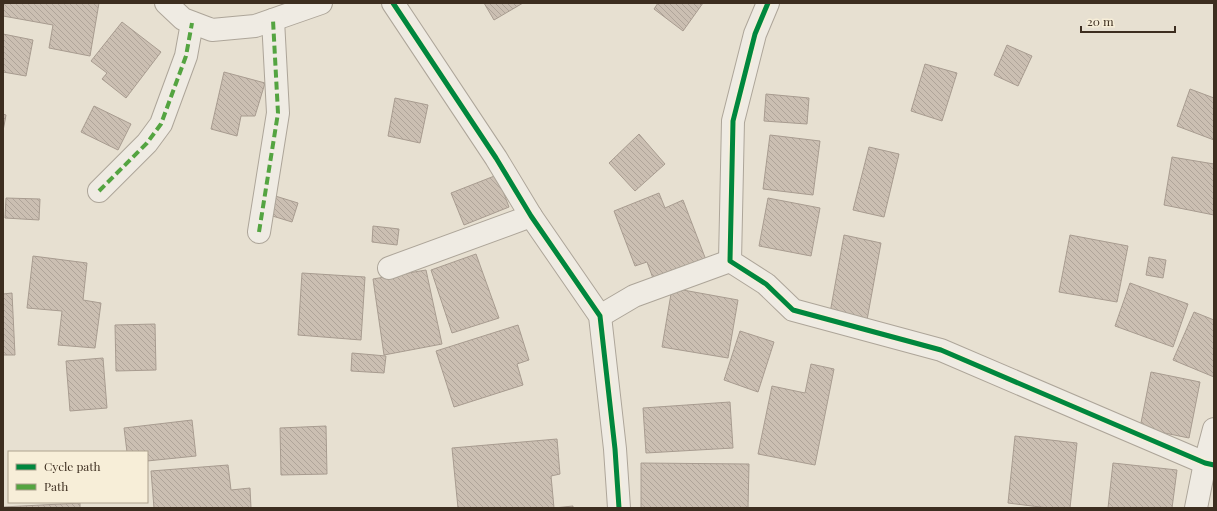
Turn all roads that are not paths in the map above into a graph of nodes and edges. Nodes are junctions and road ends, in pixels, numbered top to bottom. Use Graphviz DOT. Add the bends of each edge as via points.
graph roads {
  1 [pos="166,3"];
  2 [pos="321,3"];
  3 [pos="393,3"];
  4 [pos="768,3"];
  5 [pos="273,20"];
  6 [pos="192,23"];
  7 [pos="99,191"];
  8 [pos="531,216"];
  9 [pos="259,232"];
  10 [pos="730,261"];
  11 [pos="389,268"];
  12 [pos="600,316"];
  13 [pos="1214,429"];
  14 [pos="1210,464"];
  15 [pos="619,508"];
  16 [pos="1196,508"];
  1 -- 6 [label="street" via="183,19"];
  2 -- 5 [label="street"];
  3 -- 8 [label="street" via="496,158"];
  4 -- 10 [label="street" via="755,34 733,121"];
  5 -- 6 [label="street" via="255,26 212,30"];
  5 -- 9 [label="street" via="278,113"];
  6 -- 7 [label="street" via="186,56 161,124 147,143"];
  8 -- 11 [label="street"];
  8 -- 12 [label="street"];
  10 -- 12 [label="street" via="634,296"];
  10 -- 14 [label="street" via="766,284 793,310 941,350"];
  12 -- 15 [label="street" via="616,448"];
  13 -- 14 [label="street"];
  14 -- 16 [label="street"];
}
